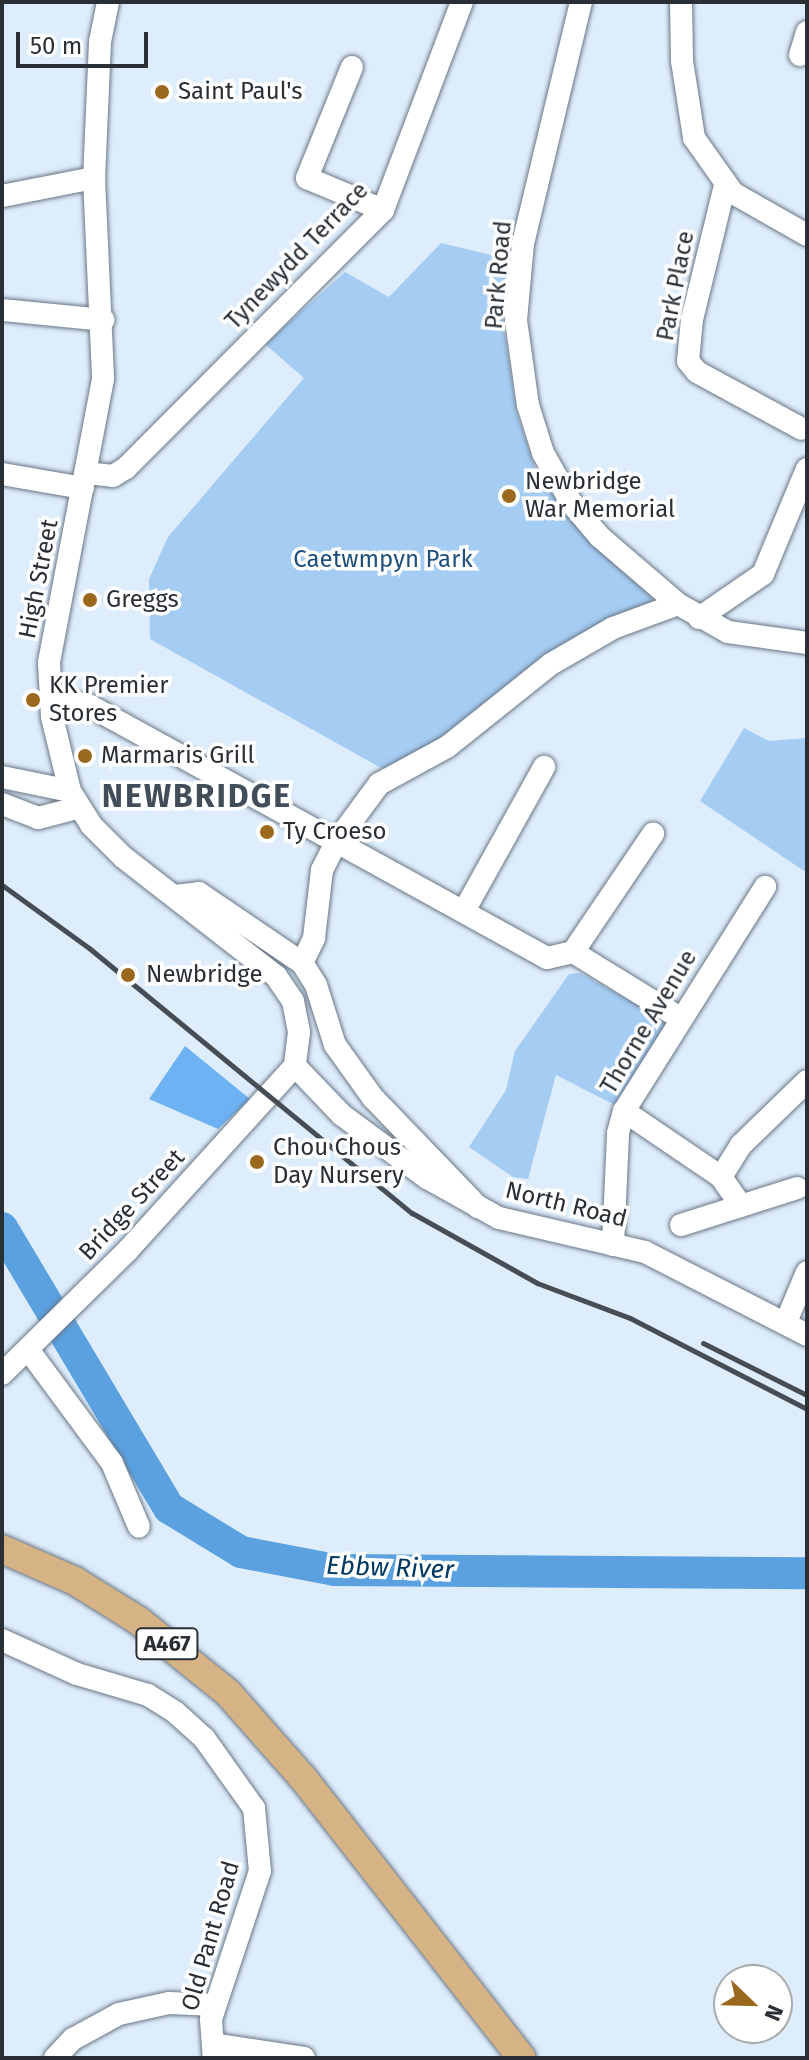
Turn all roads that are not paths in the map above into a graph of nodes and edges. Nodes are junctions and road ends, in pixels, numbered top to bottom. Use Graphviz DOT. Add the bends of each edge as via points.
graph roads {
  1 [pos="108,2"];
  2 [pos="462,2"];
  3 [pos="581,2"];
  4 [pos="681,2"];
  5 [pos="807,32"];
  6 [pos="800,55"];
  7 [pos="352,67"];
  8 [pos="94,178"];
  9 [pos="725,185"];
  10 [pos="2,196"];
  11 [pos="383,210"];
  12 [pos="807,235"];
  13 [pos="2,310"];
  14 [pos="104,320"];
  15 [pos="802,429"];
  16 [pos="807,469"];
  17 [pos="2,474"];
  18 [pos="84,481"];
  19 [pos="678,604"];
  20 [pos="699,618"];
  21 [pos="807,643"];
  22 [pos="49,698"];
  23 [pos="544,767"];
  24 [pos="2,777"];
  25 [pos="74,800"];
  26 [pos="2,804"];
  27 [pos="653,834"];
  28 [pos="337,841"];
  29 [pos="765,887"];
  30 [pos="175,896"];
  31 [pos="464,911"];
  32 [pos="573,952"];
  33 [pos="302,963"];
  34 [pos="680,1018"];
  35 [pos="295,1066"];
  36 [pos="807,1081"];
  37 [pos="624,1111"];
  38 [pos="721,1177"];
  39 [pos="797,1188"];
  40 [pos="741,1206"];
  41 [pos="478,1207"];
  42 [pos="681,1225"];
  43 [pos="613,1245"];
  44 [pos="807,1272"];
  45 [pos="786,1322"];
  46 [pos="807,1335"];
  47 [pos="36,1346"];
  48 [pos="2,1374"];
  49 [pos="139,1527"];
  50 [pos="2,1549"];
  51 [pos="3,1642"];
  52 [pos="215,2005"];
  53 [pos="213,2051"];
  54 [pos="55,2058"];
  55 [pos="304,2058"];
  56 [pos="522,2058"];
  1 -- 8 [label="street, High Street" via="100,42"];
  2 -- 11 [label="street, Tynewydd Terrace"];
  3 -- 19 [label="street, Park Road" via="523,243 516,320 528,405 543,453 572,504 623,559"];
  4 -- 9 [label="street" via="682,61 694,138"];
  5 -- 6 [label="street"];
  7 -- 11 [label="street" via="307,178"];
  8 -- 10 [label="street"];
  8 -- 14 [label="street, High Street"];
  9 -- 12 [label="street"];
  9 -- 15 [label="street, Park Place" via="692,319 688,361 697,372"];
  11 -- 18 [label="street, Tynewydd Terrace" via="126,468"];
  13 -- 14 [label="street"];
  14 -- 18 [label="street, High Street" via="103,379"];
  16 -- 20 [label="street" via="763,574"];
  17 -- 18 [label="street, Tynewydd Terrace"];
  18 -- 22 [label="street, High Street" via="49,663"];
  19 -- 20 [label="street, Park Road"];
  19 -- 28 [label="street" via="613,628 551,664 447,747 379,784"];
  20 -- 21 [label="street, Park Road" via="728,632"];
  22 -- 25 [label="street, High Street"];
  22 -- 28 [label="street" via="90,706"];
  23 -- 31 [label="street"];
  24 -- 25 [label="street"];
  25 -- 26 [label="street" via="38,818"];
  25 -- 30 [label="street" via="123,857"];
  27 -- 32 [label="street"];
  28 -- 31 [label="street"];
  28 -- 33 [label="street" via="322,870 314,938"];
  29 -- 34 [label="street, Thorne Avenue"];
  30 -- 33 [label="street" via="199,893"];
  30 -- 35 [label="street" via="276,976 293,1001 299,1032"];
  31 -- 32 [label="street" via="547,958"];
  32 -- 34 [label="street"];
  33 -- 41 [label="street" via="346,1064"];
  34 -- 37 [label="street, Thorne Avenue"];
  35 -- 41 [label="street, North Road" via="342,1115 427,1178"];
  35 -- 47 [label="street, Bridge Street"];
  36 -- 38 [label="street" via="741,1145"];
  37 -- 38 [label="street"];
  37 -- 43 [label="street, Thorne Avenue" via="618,1133"];
  38 -- 40 [label="street"];
  39 -- 40 [label="street"];
  40 -- 42 [label="street"];
  41 -- 43 [label="street, North Road" via="499,1218"];
  43 -- 45 [label="street, North Road" via="645,1252"];
  44 -- 45 [label="street"];
  45 -- 46 [label="street, North Road"];
  47 -- 48 [label="street, Bridge Street"];
  47 -- 49 [label="street" via="112,1463"];
  50 -- 56 [label="main road, A467" via="75,1581 139,1621 228,1693 303,1778"];
  51 -- 52 [label="street, Old Pant Road" via="77,1674 148,1695 175,1712 204,1738 254,1808 260,1871"];
  52 -- 53 [label="street, Old Pant Road"];
  52 -- 54 [label="street" via="169,2003 119,2014 73,2039"];
  53 -- 55 [label="street"];
}
